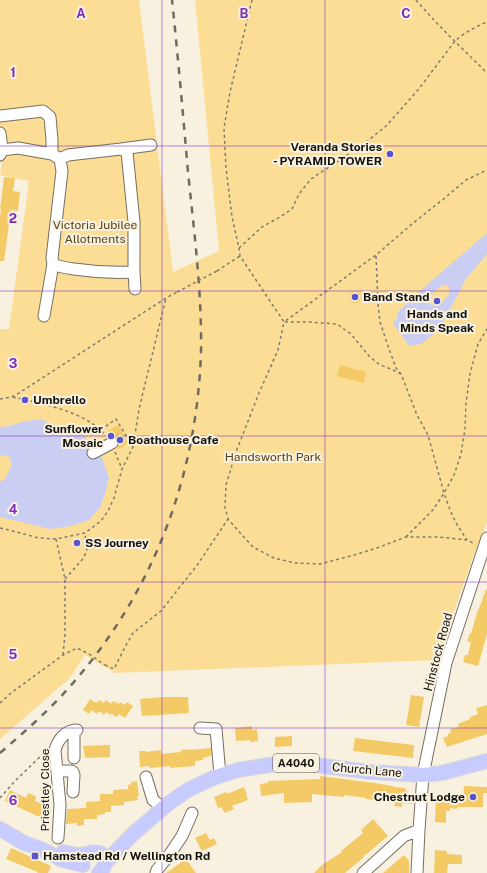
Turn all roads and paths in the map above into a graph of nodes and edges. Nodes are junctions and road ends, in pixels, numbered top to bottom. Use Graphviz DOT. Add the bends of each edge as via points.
graph roads {
  1 [pos="252,0"];
  2 [pos="416,0"];
  3 [pos="487,22"];
  4 [pos="455,41"];
  5 [pos="487,73"];
  6 [pos="0,116"];
  7 [pos="0,133"];
  8 [pos="151,145"];
  9 [pos="121,149"];
  10 [pos="1,152"];
  11 [pos="56,157"];
  12 [pos="487,170"];
  13 [pos="239,248"];
  14 [pos="376,255"];
  15 [pos="240,256"];
  16 [pos="53,264"];
  17 [pos="134,272"];
  18 [pos="134,289"];
  19 [pos="166,298"];
  20 [pos="44,316"];
  21 [pos="284,322"];
  22 [pos="487,329"];
  23 [pos="401,374"];
  24 [pos="12,397"];
  25 [pos="0,400"];
  26 [pos="101,430"];
  27 [pos="112,443"];
  28 [pos="133,447"];
  29 [pos="93,453"];
  30 [pos="122,469"];
  31 [pos="444,493"];
  32 [pos="228,519"];
  33 [pos="0,528"];
  34 [pos="85,533"];
  35 [pos="406,537"];
  36 [pos="56,539"];
  37 [pos="467,540"];
  38 [pos="486,544"];
  39 [pos="65,579"];
  40 [pos="63,655"];
  41 [pos="0,703"];
  42 [pos="200,728"];
  43 [pos="57,742"];
  44 [pos="74,758"];
  45 [pos="487,761"];
  46 [pos="57,771"];
  47 [pos="220,775"];
  48 [pos="423,775"];
  49 [pos="146,776"];
  50 [pos="74,792"];
  51 [pos="0,798"];
  52 [pos="163,808"];
  53 [pos="192,813"];
  54 [pos="0,829"];
  55 [pos="419,830"];
  56 [pos="58,838"];
  57 [pos="95,866"];
  58 [pos="156,873"];
  59 [pos="362,873"];
  60 [pos="417,873"];
  1 -- 13 [label="path" via="224,128 232,217"];
  2 -- 4 [label="path"];
  3 -- 4 [label="path"];
  4 -- 5 [label="path"];
  4 -- 13 [label="path" via="418,90 386,126 364,144 311,179 299,194 292,209 262,227"];
  6 -- 11 [label="street" via="42,111 50,117"];
  7 -- 10 [label="street"];
  8 -- 9 [label="street"];
  9 -- 11 [label="street"];
  9 -- 17 [label="street" via="126,152 134,222"];
  10 -- 11 [label="street" via="18,148"];
  11 -- 16 [label="street" via="62,171"];
  12 -- 14 [label="path" via="466,180"];
  13 -- 15 [label="path"];
  14 -- 21 [label="path"];
  14 -- 23 [label="path" via="380,322 396,368"];
  15 -- 19 [label="path, bridge" via="217,272"];
  15 -- 21 [label="path"];
  16 -- 17 [label="street" via="93,272"];
  16 -- 20 [label="street"];
  17 -- 18 [label="street"];
  19 -- 24 [label="path"];
  19 -- 28 [label="path" via="139,409"];
  21 -- 23 [label="path" via="337,324 351,334 380,365"];
  21 -- 32 [label="path" via="278,350 236,452 226,485 225,507"];
  22 -- 31 [label="path" via="478,344 470,374 461,454"];
  23 -- 31 [label="path" via="428,435"];
  24 -- 25 [label="path"];
  24 -- 26 [label="path" via="75,414"];
  26 -- 27 [label="path"];
  26 -- 28 [label="path" via="116,419"];
  27 -- 29 [label="street"];
  27 -- 30 [label="path"];
  28 -- 30 [label="path"];
  30 -- 34 [label="path" via="108,511 101,521"];
  31 -- 35 [label="path" via="433,510"];
  31 -- 37 [label="path" via="456,523"];
  32 -- 35 [label="path" via="253,547 274,558 295,563 320,564"];
  32 -- 40 [label="path, bridge" via="198,564 161,611 132,633 114,669 77,648"];
  33 -- 36 [label="path" via="39,538"];
  34 -- 36 [label="path"];
  34 -- 39 [label="path" via="87,551"];
  35 -- 37 [label="path"];
  36 -- 39 [label="path"];
  37 -- 38 [label="path" via="479,545"];
  38 -- 48 [label="street, Hinstock Road" via="446,663"];
  39 -- 40 [label="path"];
  40 -- 41 [label="path"];
  42 -- 47 [label="street" via="216,729"];
  43 -- 44 [label="street, Priestley Close" via="64,734 75,730"];
  43 -- 46 [label="street, Priestley Close"];
  43 -- 51 [label="path" via="51,745"];
  45 -- 48 [label="main road, Church Lane / A4040" via="442,773"];
  46 -- 50 [label="street" via="73,772"];
  46 -- 56 [label="street, Priestley Close" via="60,805"];
  47 -- 48 [label="main road, Church Lane / A4040" via="238,770 300,763 370,772"];
  47 -- 52 [label="main road, Church Lane / A4040" via="188,790"];
  48 -- 55 [label="street, Hinstock Road"];
  49 -- 52 [label="street" via="153,800"];
  52 -- 57 [label="main road, Church Lane / A4040"];
  53 -- 58 [label="street" via="182,836"];
  54 -- 57 [label="main road" via="63,860"];
  55 -- 59 [label="street" via="404,836"];
  55 -- 60 [label="street, Hinstock Road"];
}
